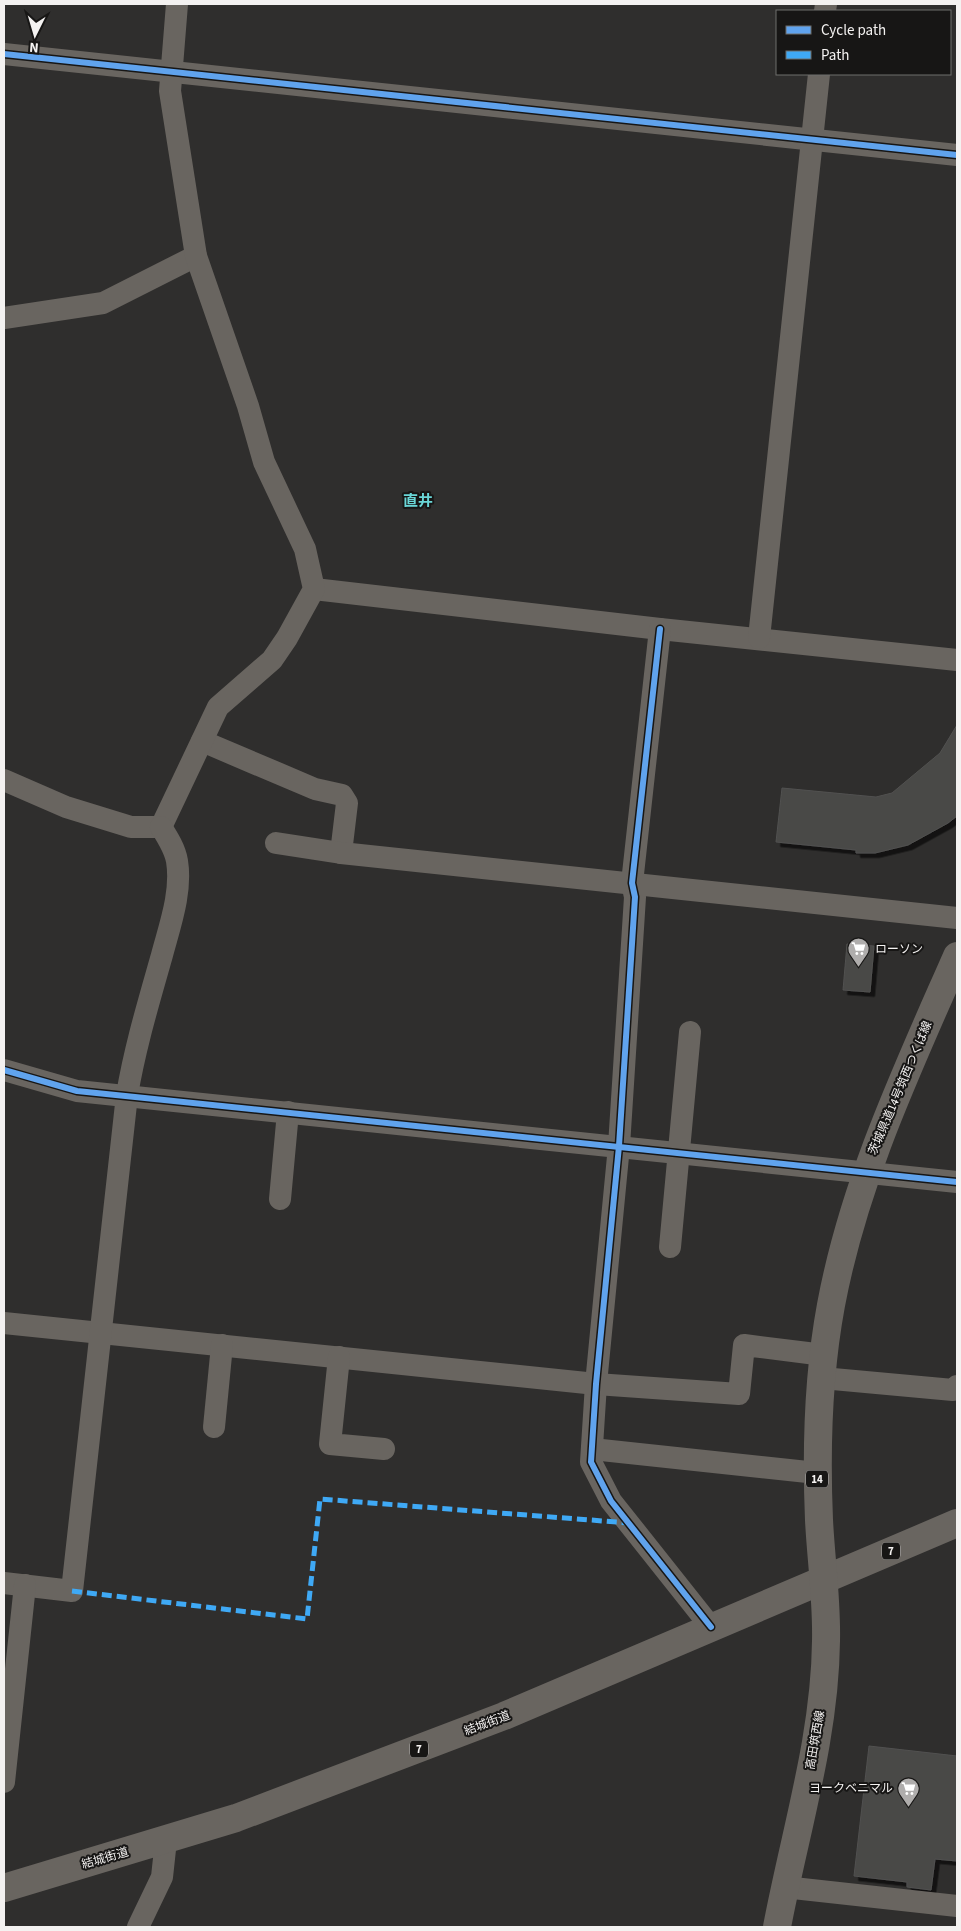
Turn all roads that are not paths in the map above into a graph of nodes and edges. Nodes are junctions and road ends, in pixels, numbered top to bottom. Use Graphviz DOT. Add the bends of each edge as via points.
graph roads {
  1 [pos="177,4"];
  2 [pos="4,54"];
  3 [pos="170,72"];
  4 [pos="819,75"];
  5 [pos="812,139"];
  6 [pos="957,155"];
  7 [pos="196,256"];
  8 [pos="4,318"];
  9 [pos="314,589"];
  10 [pos="660,629"];
  11 [pos="759,638"];
  12 [pos="957,660"];
  13 [pos="202,741"];
  14 [pos="4,780"];
  15 [pos="161,827"];
  16 [pos="276,843"];
  17 [pos="341,853"];
  18 [pos="632,883"];
  19 [pos="957,918"];
  20 [pos="957,956"];
  21 [pos="690,1032"];
  22 [pos="4,1070"];
  23 [pos="127,1095"];
  24 [pos="288,1112"];
  25 [pos="618,1146"];
  26 [pos="679,1152"];
  27 [pos="866,1172"];
  28 [pos="957,1182"];
  29 [pos="280,1199"];
  30 [pos="670,1247"];
  31 [pos="4,1323"];
  32 [pos="102,1332"];
  33 [pos="222,1345"];
  34 [pos="340,1357"];
  35 [pos="823,1366"];
  36 [pos="596,1384"];
  37 [pos="957,1386"];
  38 [pos="214,1427"];
  39 [pos="592,1449"];
  40 [pos="384,1450"];
  41 [pos="817,1473"];
  42 [pos="957,1523"];
  43 [pos="824,1579"];
  44 [pos="14,1584"];
  45 [pos="711,1627"];
  46 [pos="10,1655"];
  47 [pos="4,1782"];
  48 [pos="166,1840"];
  49 [pos="784,1887"];
  50 [pos="4,1888"];
  51 [pos="957,1906"];
  52 [pos="138,1927"];
  53 [pos="777,1927"];
  1 -- 3 [label="street"];
  2 -- 3 [label="street"];
  3 -- 5 [label="street"];
  3 -- 7 [label="street" via="171,99"];
  4 -- 5 [label="street"];
  5 -- 6 [label="street"];
  5 -- 11 [label="street"];
  7 -- 8 [label="street" via="103,303"];
  7 -- 9 [label="street" via="264,462 305,549"];
  9 -- 10 [label="street"];
  9 -- 13 [label="street" via="272,660 218,707"];
  10 -- 11 [label="street"];
  10 -- 18 [label="street"];
  11 -- 12 [label="street"];
  13 -- 15 [label="street"];
  13 -- 17 [label="street" via="315,788 342,795 347,803"];
  14 -- 15 [label="street" via="66,807 131,827"];
  15 -- 23 [label="street" via="177,861 178,883"];
  16 -- 17 [label="street"];
  17 -- 18 [label="street"];
  18 -- 19 [label="street"];
  18 -- 25 [label="street" via="635,897"];
  20 -- 27 [label="main road, 茨城県道14号筑西つくば線 / 14"];
  21 -- 26 [label="street"];
  22 -- 23 [label="street" via="76,1091"];
  23 -- 24 [label="street"];
  23 -- 32 [label="street"];
  24 -- 25 [label="street"];
  24 -- 29 [label="street"];
  25 -- 26 [label="street"];
  25 -- 36 [label="street"];
  26 -- 27 [label="street"];
  26 -- 30 [label="street"];
  27 -- 28 [label="street"];
  27 -- 35 [label="main road, 茨城県道14号筑西つくば線 / 14" via="839,1267"];
  31 -- 32 [label="street"];
  32 -- 33 [label="street"];
  32 -- 44 [label="street" via="72,1591"];
  33 -- 34 [label="street"];
  33 -- 38 [label="street"];
  34 -- 36 [label="street"];
  34 -- 40 [label="street" via="330,1444"];
  35 -- 36 [label="street" via="744,1345 738,1394"];
  35 -- 37 [label="street" via="952,1390"];
  35 -- 41 [label="main road, 茨城県道14号筑西つくば線 / 14"];
  36 -- 39 [label="street"];
  39 -- 41 [label="street"];
  39 -- 45 [label="street" via="591,1462 611,1501"];
  41 -- 43 [label="main road, 茨城県道14号筑西つくば線 / 14"];
  42 -- 43 [label="main road, 結城街道 / 7"];
  43 -- 45 [label="main road, 結城街道 / 7"];
  43 -- 49 [label="main road, 高田筑西線" via="824,1691 816,1744"];
  44 -- 46 [label="street"];
  45 -- 48 [label="main road, 結城街道 / 7" via="504,1716 236,1818"];
  46 -- 47 [label="street"];
  48 -- 50 [label="main road, 結城街道 / 7"];
  48 -- 52 [label="street" via="162,1877"];
  49 -- 51 [label="street"];
  49 -- 53 [label="main road, 高田筑西線"];
}
